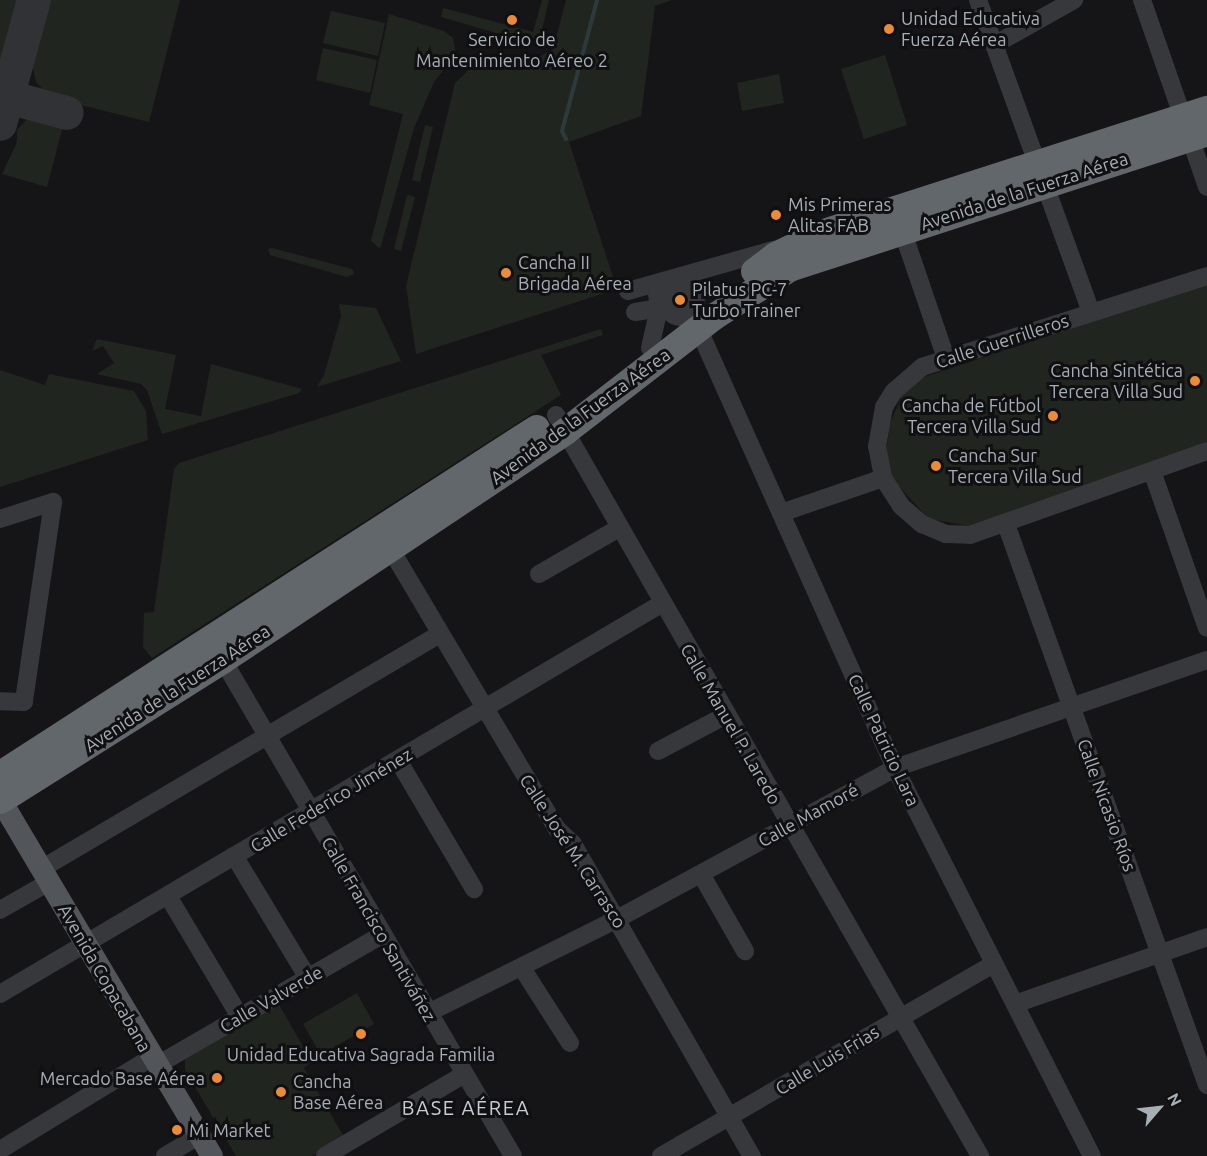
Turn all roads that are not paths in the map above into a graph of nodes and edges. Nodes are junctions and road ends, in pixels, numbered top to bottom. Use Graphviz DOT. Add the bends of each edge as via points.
graph roads {
  1 [pos="978,0"];
  2 [pos="1074,0"];
  3 [pos="1142,0"];
  4 [pos="994,45"];
  5 [pos="1197,124"];
  6 [pos="1042,174"];
  7 [pos="1207,187"];
  8 [pos="898,220"];
  9 [pos="798,243"];
  10 [pos="692,273"];
  11 [pos="1207,276"];
  12 [pos="666,280"];
  13 [pos="628,291"];
  14 [pos="634,312"];
  15 [pos="1091,312"];
  16 [pos="690,319"];
  17 [pos="946,358"];
  18 [pos="560,423"];
  19 [pos="1207,451"];
  20 [pos="1152,471"];
  21 [pos="883,478"];
  22 [pos="781,513"];
  23 [pos="0,519"];
  24 [pos="1005,524"];
  25 [pos="619,528"];
  26 [pos="390,548"];
  27 [pos="538,574"];
  28 [pos="661,604"];
  29 [pos="1207,628"];
  30 [pos="440,634"];
  31 [pos="216,650"];
  32 [pos="1207,660"];
  33 [pos="0,701"];
  34 [pos="1072,707"];
  35 [pos="484,710"];
  36 [pos="726,715"];
  37 [pos="266,734"];
  38 [pos="658,751"];
  39 [pos="398,760"];
  40 [pos="895,768"];
  41 [pos="0,774"];
  42 [pos="0,800"];
  43 [pos="311,812"];
  44 [pos="790,825"];
  45 [pos="235,857"];
  46 [pos="701,874"];
  47 [pos="45,875"];
  48 [pos="474,889"];
  49 [pos="168,896"];
  50 [pos="0,910"];
  51 [pos="617,919"];
  52 [pos="383,934"];
  53 [pos="1207,937"];
  54 [pos="85,944"];
  55 [pos="745,951"];
  56 [pos="1159,953"];
  57 [pos="992,965"];
  58 [pos="522,968"];
  59 [pos="308,978"];
  60 [pos="0,994"];
  61 [pos="1015,1004"];
  62 [pos="428,1013"];
  63 [pos="240,1017"];
  64 [pos="900,1017"];
  65 [pos="570,1043"];
  66 [pos="160,1060"];
  67 [pos="465,1074"];
  68 [pos="1207,1085"];
  69 [pos="730,1118"];
  70 [pos="200,1135"];
  71 [pos="0,1150"];
  72 [pos="165,1156"];
  73 [pos="212,1156"];
  74 [pos="227,1156"];
  75 [pos="325,1156"];
  76 [pos="513,1156"];
  77 [pos="661,1156"];
  78 [pos="752,1156"];
  79 [pos="980,1156"];
  80 [pos="1092,1156"];
  1 -- 4 [label="street"];
  2 -- 4 [label="street"];
  3 -- 5 [label="street"];
  4 -- 6 [label="street"];
  5 -- 6 [label="highway, Avenida de la Fuerza Aérea"];
  5 -- 7 [label="street"];
  6 -- 8 [label="highway, Avenida de la Fuerza Aérea"];
  6 -- 15 [label="street"];
  8 -- 9 [label="highway, Avenida de la Fuerza Aérea"];
  8 -- 16 [label="highway, Avenida de la Fuerza Aérea" via="789,268"];
  8 -- 17 [label="street"];
  9 -- 10 [label="street"];
  9 -- 16 [label="highway, Avenida de la Fuerza Aérea" via="775,255"];
  10 -- 12 [label="street"];
  10 -- 16 [label="street, Calle Patricio Lara"];
  11 -- 15 [label="street, Calle Guerrilleros"];
  12 -- 13 [label="street"];
  12 -- 16 [label="street" via="657,292"];
  14 -- 16 [label="street"];
  15 -- 17 [label="street, Calle Guerrilleros"];
  16 -- 18 [label="highway, Avenida de la Fuerza Aérea"];
  16 -- 18 [label="highway, Avenida de la Fuerza Aérea"];
  16 -- 22 [label="street, Calle Patricio Lara"];
  17 -- 21 [label="street, Calle Guerrilleros" via="922,367 906,379 884,407 877,446"];
  18 -- 25 [label="street, Calle Manuel P. Laredo"];
  18 -- 26 [label="highway, Avenida de la Fuerza Aérea"];
  18 -- 31 [label="highway, Avenida de la Fuerza Aérea"];
  19 -- 20 [label="street, Calle Guerrilleros"];
  20 -- 24 [label="street, Calle Guerrilleros"];
  20 -- 29 [label="street"];
  21 -- 22 [label="street"];
  21 -- 24 [label="street, Calle Guerrilleros" via="902,506 922,524 946,534 970,535"];
  22 -- 40 [label="street, Calle Patricio Lara"];
  23 -- 33 [label="street" via="52,502 24,702"];
  24 -- 34 [label="street, Calle Nicasio Ríos"];
  25 -- 27 [label="street"];
  25 -- 28 [label="street, Calle Manuel P. Laredo"];
  26 -- 30 [label="street, Calle José M. Carrasco"];
  26 -- 31 [label="highway, Avenida de la Fuerza Aérea"];
  28 -- 35 [label="street, Calle Federico Jiménez"];
  28 -- 36 [label="street, Calle Manuel P. Laredo"];
  30 -- 35 [label="street, Calle José M. Carrasco"];
  30 -- 37 [label="street"];
  31 -- 37 [label="street, Calle Francisco Santiváñez"];
  31 -- 41 [label="highway, Avenida de la Fuerza Aérea"];
  31 -- 42 [label="highway, Avenida de la Fuerza Aérea"];
  32 -- 34 [label="street, Calle Mamoré"];
  34 -- 40 [label="street, Calle Mamoré"];
  34 -- 56 [label="street, Calle Nicasio Ríos"];
  35 -- 39 [label="street, Calle Federico Jiménez"];
  35 -- 51 [label="street, Calle José M. Carrasco"];
  36 -- 38 [label="street"];
  36 -- 44 [label="street, Calle Manuel P. Laredo"];
  37 -- 43 [label="street, Calle Francisco Santiváñez"];
  37 -- 47 [label="street"];
  39 -- 43 [label="street, Calle Federico Jiménez"];
  39 -- 48 [label="street"];
  40 -- 44 [label="street, Calle Mamoré"];
  40 -- 57 [label="street, Calle Patricio Lara"];
  42 -- 47 [label="main road, Avenida Copacabana"];
  43 -- 45 [label="street, Calle Federico Jiménez"];
  43 -- 52 [label="street, Calle Francisco Santiváñez"];
  44 -- 46 [label="street, Calle Mamoré"];
  44 -- 64 [label="street, Calle Manuel P. Laredo"];
  45 -- 49 [label="street, Calle Federico Jiménez"];
  45 -- 59 [label="street"];
  46 -- 51 [label="street, Calle Mamoré"];
  46 -- 55 [label="street"];
  47 -- 50 [label="street"];
  47 -- 54 [label="main road, Avenida Copacabana"];
  49 -- 54 [label="street, Calle Federico Jiménez"];
  49 -- 63 [label="street"];
  51 -- 58 [label="street, Calle Mamoré"];
  51 -- 69 [label="street, Calle José M. Carrasco"];
  52 -- 59 [label="street, Calle Valverde"];
  52 -- 62 [label="street, Calle Francisco Santiváñez"];
  53 -- 56 [label="street"];
  54 -- 60 [label="street, Calle Federico Jiménez"];
  54 -- 66 [label="main road, Avenida Copacabana"];
  56 -- 61 [label="street"];
  56 -- 68 [label="street, Calle Nicasio Ríos"];
  57 -- 61 [label="street, Calle Patricio Lara"];
  57 -- 64 [label="street, Calle Luis Frias"];
  58 -- 62 [label="street, Calle Mamoré"];
  58 -- 65 [label="street"];
  59 -- 63 [label="street, Calle Valverde"];
  61 -- 80 [label="street, Calle Patricio Lara"];
  62 -- 67 [label="street, Calle Francisco Santiváñez"];
  63 -- 66 [label="street, Calle Valverde"];
  64 -- 69 [label="street, Calle Luis Frias"];
  64 -- 79 [label="street, Calle Manuel P. Laredo"];
  66 -- 70 [label="main road, Avenida Copacabana"];
  66 -- 71 [label="street, Calle Valverde"];
  66 -- 74 [label="main road, Avenida Copacabana"];
  67 -- 75 [label="street"];
  67 -- 76 [label="street, Calle Francisco Santiváñez"];
  69 -- 77 [label="street, Calle Luis Frias"];
  69 -- 78 [label="street, Calle José M. Carrasco"];
  70 -- 72 [label="street"];
  70 -- 73 [label="main road, Avenida Copacabana"];
}
